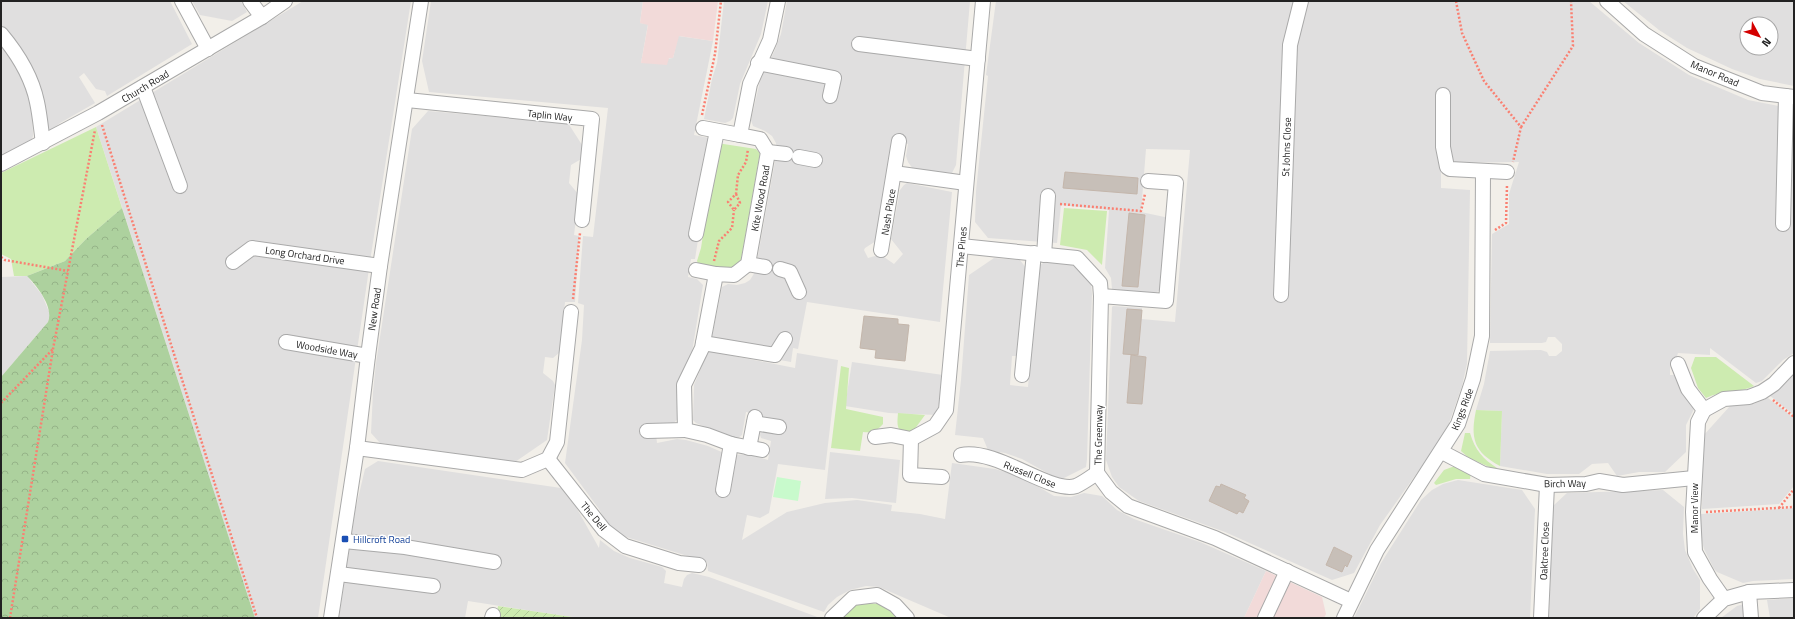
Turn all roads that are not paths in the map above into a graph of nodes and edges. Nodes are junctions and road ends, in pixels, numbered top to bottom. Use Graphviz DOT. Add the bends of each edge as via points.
graph roads {
  1 [pos="182,1"];
  2 [pos="250,1"];
  3 [pos="285,1"];
  4 [pos="421,1"];
  5 [pos="778,1"];
  6 [pos="983,1"];
  7 [pos="1301,1"];
  8 [pos="1607,1"];
  9 [pos="262,17"];
  10 [pos="1,34"];
  11 [pos="858,44"];
  12 [pos="208,49"];
  13 [pos="978,59"];
  14 [pos="758,64"];
  15 [pos="143,87"];
  16 [pos="1443,95"];
  17 [pos="830,96"];
  18 [pos="1790,96"];
  19 [pos="407,100"];
  20 [pos="703,128"];
  21 [pos="717,130"];
  22 [pos="745,135"];
  23 [pos="899,141"];
  24 [pos="42,143"];
  25 [pos="768,152"];
  26 [pos="814,160"];
  27 [pos="1,164"];
  28 [pos="1483,172"];
  29 [pos="1507,172"];
  30 [pos="894,173"];
  31 [pos="1148,181"];
  32 [pos="966,183"];
  33 [pos="180,186"];
  34 [pos="1048,199"];
  35 [pos="582,220"];
  36 [pos="1783,224"];
  37 [pos="696,234"];
  38 [pos="962,246"];
  39 [pos="881,250"];
  40 [pos="1039,254"];
  41 [pos="233,262"];
  42 [pos="748,264"];
  43 [pos="380,266"];
  44 [pos="765,267"];
  45 [pos="696,270"];
  46 [pos="780,270"];
  47 [pos="716,274"];
  48 [pos="799,292"];
  49 [pos="1281,294"];
  50 [pos="1101,296"];
  51 [pos="571,312"];
  52 [pos="785,339"];
  53 [pos="286,342"];
  54 [pos="703,343"];
  55 [pos="368,356"];
  56 [pos="1794,363"];
  57 [pos="1678,364"];
  58 [pos="1022,374"];
  59 [pos="1704,410"];
  60 [pos="779,427"];
  61 [pos="685,430"];
  62 [pos="648,431"];
  63 [pos="875,437"];
  64 [pos="911,440"];
  65 [pos="731,444"];
  66 [pos="358,448"];
  67 [pos="1442,452"];
  68 [pos="961,455"];
  69 [pos="548,459"];
  70 [pos="1097,473"];
  71 [pos="942,477"];
  72 [pos="1694,478"];
  73 [pos="1546,485"];
  74 [pos="723,490"];
  75 [pos="344,541"];
  76 [pos="494,562"];
  77 [pos="698,565"];
  78 [pos="1287,571"];
  79 [pos="338,574"];
  80 [pos="433,586"];
  81 [pos="1794,590"];
  82 [pos="1749,592"];
  83 [pos="1724,599"];
  84 [pos="1351,601"];
  85 [pos="331,618"];
  86 [pos="832,618"];
  87 [pos="906,618"];
  88 [pos="1265,618"];
  89 [pos="1344,618"];
  90 [pos="1541,618"];
  91 [pos="1704,618"];
  92 [pos="1751,618"];
  1 -- 12 [label="street"];
  2 -- 9 [label="street"];
  3 -- 9 [label="street, Church Road"];
  4 -- 19 [label="street, New Road"];
  5 -- 14 [label="street" via="770,40"];
  6 -- 13 [label="street, The Pines"];
  7 -- 49 [label="street, St Johns Close" via="1290,45"];
  8 -- 18 [label="street, Manor Road" via="1644,34 1694,66 1762,93"];
  9 -- 12 [label="street, Church Road"];
  10 -- 24 [label="street" via="13,48 33,86"];
  11 -- 13 [label="street"];
  12 -- 15 [label="street, Church Road"];
  13 -- 32 [label="street, The Pines"];
  14 -- 17 [label="street" via="834,78"];
  14 -- 22 [label="street" via="750,84"];
  15 -- 24 [label="street, Church Road"];
  15 -- 33 [label="street"];
  16 -- 28 [label="street" via="1443,147 1447,167"];
  18 -- 36 [label="street"];
  19 -- 35 [label="street, Taplin Way" via="592,119"];
  19 -- 43 [label="street, New Road"];
  20 -- 21 [label="street"];
  21 -- 22 [label="street"];
  21 -- 37 [label="street"];
  22 -- 25 [label="street, Kite Wood Road" via="760,139"];
  23 -- 30 [label="street, Nash Place"];
  24 -- 27 [label="street, Church Road"];
  25 -- 26 [label="street"];
  25 -- 42 [label="street, Kite Wood Road"];
  28 -- 29 [label="street"];
  28 -- 67 [label="street, Kings Ride" via="1482,336 1473,379 1458,424"];
  30 -- 32 [label="street"];
  30 -- 39 [label="street, Nash Place"];
  31 -- 50 [label="street" via="1176,183 1166,301"];
  32 -- 38 [label="street, The Pines"];
  34 -- 40 [label="street"];
  38 -- 40 [label="street, The Greenway"];
  38 -- 64 [label="street, The Pines" via="946,410 936,426"];
  40 -- 50 [label="street, The Greenway" via="1077,258 1100,283"];
  40 -- 58 [label="street"];
  41 -- 43 [label="street, Long Orchard Drive" via="252,248"];
  42 -- 44 [label="street"];
  42 -- 47 [label="street" via="734,275"];
  43 -- 55 [label="street, New Road"];
  45 -- 47 [label="street"];
  46 -- 48 [label="street" via="790,272"];
  47 -- 54 [label="street"];
  50 -- 70 [label="street, The Greenway"];
  51 -- 69 [label="street" via="557,442"];
  52 -- 54 [label="street" via="774,355"];
  53 -- 55 [label="street, Woodside Way"];
  54 -- 61 [label="street" via="684,385"];
  55 -- 66 [label="street, New Road"];
  56 -- 59 [label="street" via="1774,384 1762,392 1749,397 1724,400"];
  57 -- 59 [label="street" via="1688,389"];
  59 -- 72 [label="street, Manor View" via="1698,422"];
  60 -- 65 [label="street" via="754,420 756,449"];
  61 -- 62 [label="street"];
  61 -- 65 [label="street"];
  63 -- 64 [label="street" via="891,435"];
  64 -- 71 [label="street" via="910,475"];
  65 -- 74 [label="street"];
  66 -- 69 [label="street" via="522,470"];
  66 -- 75 [label="street, New Road"];
  67 -- 73 [label="street, Birch Way" via="1484,474"];
  67 -- 84 [label="street, Kings Ride" via="1377,550"];
  68 -- 70 [label="street, Russell Close" via="971,453 1010,464 1059,486 1076,486"];
  69 -- 77 [label="street, The Dell" via="604,530 625,546 680,563"];
  70 -- 78 [label="street, The Greenway" via="1111,492 1128,506 1215,538"];
  72 -- 73 [label="street, Birch Way" via="1623,485 1599,481 1586,484"];
  72 -- 83 [label="street, Manor View" via="1695,552"];
  73 -- 90 [label="street, Oaktree Close"];
  75 -- 76 [label="street" via="405,547"];
  75 -- 79 [label="street, New Road"];
  78 -- 84 [label="street, The Greenway"];
  78 -- 88 [label="street"];
  79 -- 80 [label="street"];
  79 -- 85 [label="street, New Road"];
  81 -- 82 [label="street"];
  82 -- 83 [label="street"];
  82 -- 92 [label="street"];
  83 -- 91 [label="street"];
  84 -- 89 [label="street, Kings Ride"];
  86 -- 87 [label="street" via="853,598 877,595 896,605"];
}
